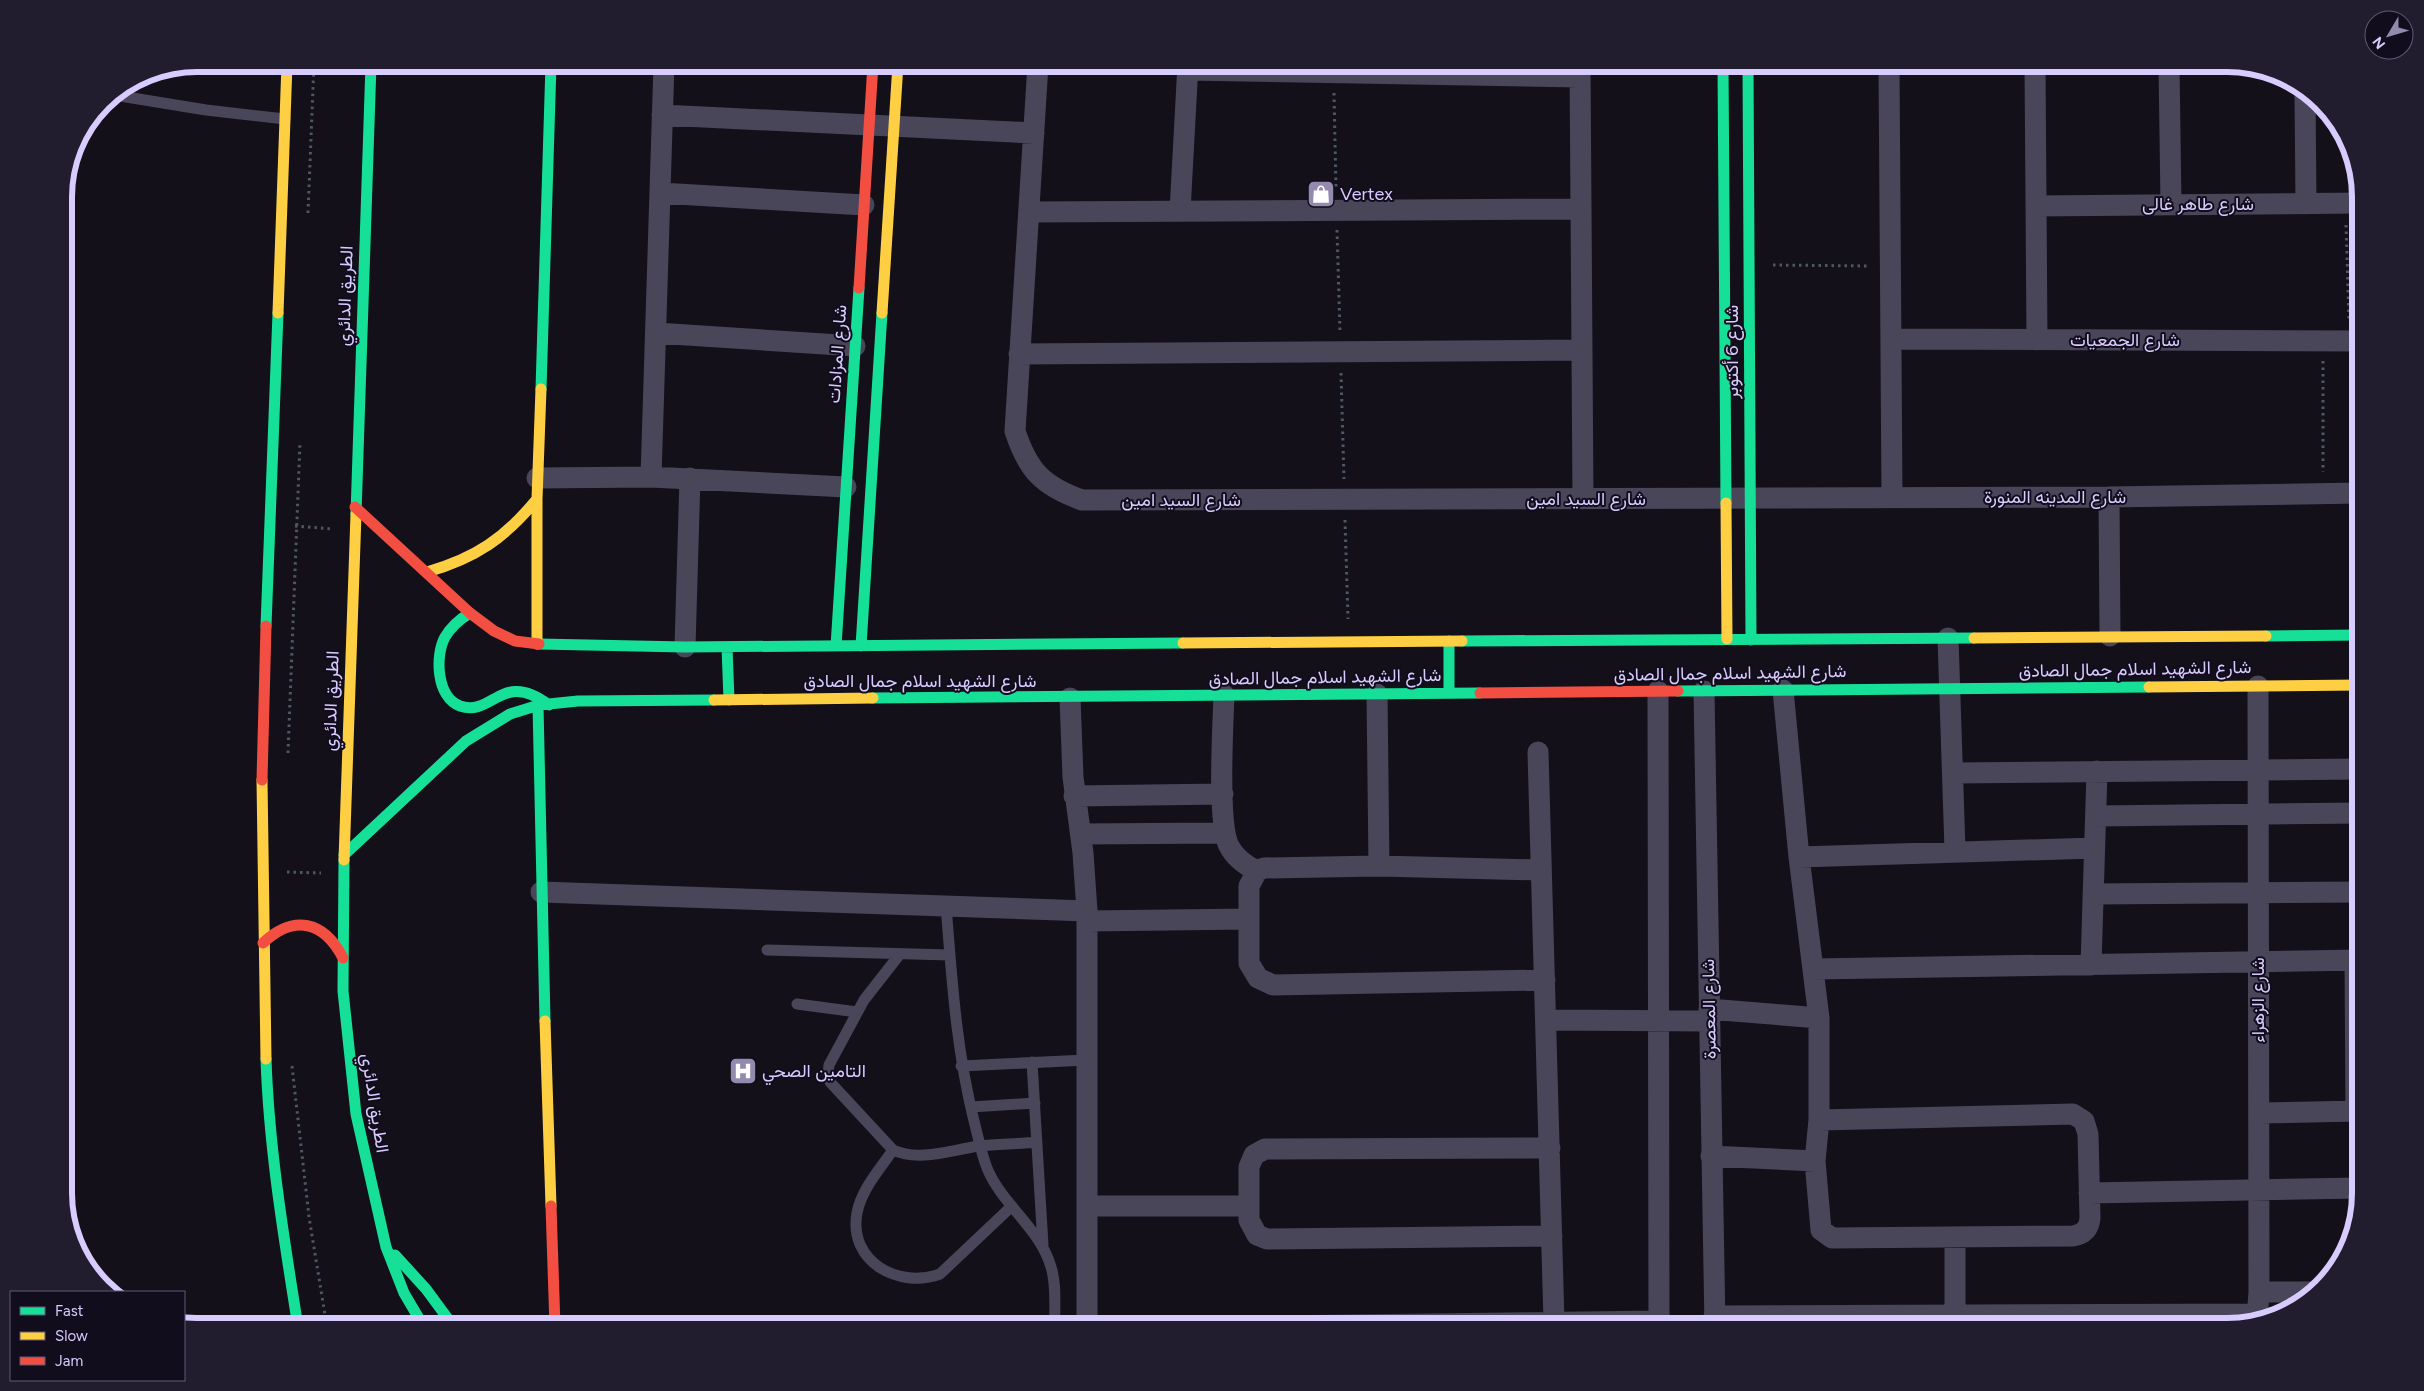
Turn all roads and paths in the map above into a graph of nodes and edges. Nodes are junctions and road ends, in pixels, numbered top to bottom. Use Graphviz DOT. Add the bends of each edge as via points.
graph roads {
  1 [pos="286,72"];
  2 [pos="314,72"];
  3 [pos="370,72"];
  4 [pos="551,72"];
  5 [pos="664,72"];
  6 [pos="872,72"];
  7 [pos="897,72"];
  8 [pos="1038,72"];
  9 [pos="1188,72"];
  10 [pos="1580,72"];
  11 [pos="1723,72"];
  12 [pos="1748,72"];
  13 [pos="1889,72"];
  14 [pos="2035,72"];
  15 [pos="2170,72"];
  16 [pos="123,97"];
  17 [pos="2305,100"];
  18 [pos="662,115"];
  19 [pos="285,119"];
  20 [pos="869,126"];
  21 [pos="894,127"];
  22 [pos="1034,134"];
  23 [pos="660,193"];
  24 [pos="2351,203"];
  25 [pos="2306,204"];
  26 [pos="864,205"];
  27 [pos="2171,205"];
  28 [pos="2036,206"];
  29 [pos="1581,209"];
  30 [pos="1180,211"];
  31 [pos="1029,212"];
  32 [pos="308,223"];
  33 [pos="1749,264"];
  34 [pos="1890,266"];
  35 [pos="656,333"];
  36 [pos="1891,339"];
  37 [pos="2037,340"];
  38 [pos="2323,341"];
  39 [pos="2351,341"];
  40 [pos="855,346"];
  41 [pos="1582,350"];
  42 [pos="1019,354"];
  43 [pos="300,439"];
  44 [pos="651,476"];
  45 [pos="537,478"];
  46 [pos="690,478"];
  47 [pos="846,487"];
  48 [pos="2323,493"];
  49 [pos="2351,493"];
  50 [pos="2109,497"];
  51 [pos="1892,498"];
  52 [pos="536,499"];
  53 [pos="1583,499"];
  54 [pos="1726,499"];
  55 [pos="1750,499"];
  56 [pos="355,508"];
  57 [pos="270,523"];
  58 [pos="297,527"];
  59 [pos="355,529"];
  60 [pos="427,572"];
  61 [pos="470,613"];
  62 [pos="2351,635"];
  63 [pos="2110,636"];
  64 [pos="1948,638"];
  65 [pos="1727,640"];
  66 [pos="1751,640"];
  67 [pos="1449,641"];
  68 [pos="537,644"];
  69 [pos="836,646"];
  70 [pos="861,646"];
  71 [pos="685,647"];
  72 [pos="727,647"];
  73 [pos="2351,685"];
  74 [pos="2258,686"];
  75 [pos="1950,689"];
  76 [pos="1783,690"];
  77 [pos="1658,691"];
  78 [pos="1704,691"];
  79 [pos="1449,693"];
  80 [pos="1377,694"];
  81 [pos="1224,695"];
  82 [pos="1070,698"];
  83 [pos="729,700"];
  84 [pos="544,705"];
  85 [pos="1538,752"];
  86 [pos="288,763"];
  87 [pos="2258,769"];
  88 [pos="2352,769"];
  89 [pos="2097,771"];
  90 [pos="1953,773"];
  91 [pos="1223,794"];
  92 [pos="1074,796"];
  93 [pos="2352,813"];
  94 [pos="2258,814"];
  95 [pos="2096,816"];
  96 [pos="1224,833"];
  97 [pos="1080,834"];
  98 [pos="2094,848"];
  99 [pos="1955,850"];
  100 [pos="344,855"];
  101 [pos="1799,857"];
  102 [pos="1379,866"];
  103 [pos="1542,870"];
  104 [pos="1257,871"];
  105 [pos="344,872"];
  106 [pos="284,881"];
  107 [pos="541,892"];
  108 [pos="2258,892"];
  109 [pos="2352,892"];
  110 [pos="2093,894"];
  111 [pos="946,906"];
  112 [pos="1087,916"];
  113 [pos="1249,919"];
  114 [pos="263,943"];
  115 [pos="767,950"];
  116 [pos="900,954"];
  117 [pos="950,955"];
  118 [pos="343,958"];
  119 [pos="2352,960"];
  120 [pos="2258,962"];
  121 [pos="2091,965"];
  122 [pos="1814,969"];
  123 [pos="1545,980"];
  124 [pos="796,1004"];
  125 [pos="857,1012"];
  126 [pos="1709,1015"];
  127 [pos="1819,1018"];
  128 [pos="1546,1020"];
  129 [pos="1658,1020"];
  130 [pos="291,1058"];
  131 [pos="1087,1060"];
  132 [pos="1032,1062"];
  133 [pos="961,1066"];
  134 [pos="1035,1103"];
  135 [pos="971,1107"];
  136 [pos="2352,1111"];
  137 [pos="2258,1113"];
  138 [pos="1819,1120"];
  139 [pos="1037,1142"];
  140 [pos="981,1146"];
  141 [pos="1550,1148"];
  142 [pos="893,1150"];
  143 [pos="1711,1156"];
  144 [pos="1815,1161"];
  145 [pos="2352,1188"];
  146 [pos="2259,1189"];
  147 [pos="2089,1193"];
  148 [pos="1012,1206"];
  149 [pos="1087,1206"];
  150 [pos="1250,1206"];
  151 [pos="1552,1236"];
  152 [pos="1956,1237"];
  153 [pos="1043,1247"];
  154 [pos="386,1248"];
  155 [pos="2259,1292"];
  156 [pos="2304,1292"];
  157 [pos="2259,1314"];
  158 [pos="1955,1315"];
  159 [pos="2244,1317"];
  160 [pos="297,1318"];
  161 [pos="326,1318"];
  162 [pos="419,1318"];
  163 [pos="447,1318"];
  164 [pos="555,1318"];
  165 [pos="1054,1318"];
  166 [pos="1087,1318"];
  167 [pos="1554,1318"];
  168 [pos="1660,1318"];
  169 [pos="1714,1318"];
  170 [pos="1834,1318"];
  1 -- 19 [label="street"];
  2 -- 32 [label="path"];
  3 -- 56 [label="street, الطريق الدائري"];
  4 -- 45 [label="street"];
  5 -- 18 [label="street"];
  6 -- 20 [label="street, شارع المزادات"];
  7 -- 21 [label="street"];
  8 -- 22 [label="street, شارع السيد امين"];
  9 -- 30 [label="street"];
  10 -- 29 [label="street"];
  11 -- 54 [label="street, شارع 6 أكتوبر"];
  12 -- 33 [label="street, شارع 6 أكتوبر"];
  13 -- 34 [label="street"];
  14 -- 28 [label="street"];
  15 -- 27 [label="street"];
  16 -- 19 [label="lane"];
  17 -- 25 [label="street"];
  18 -- 20 [label="street"];
  18 -- 23 [label="street"];
  19 -- 57 [label="street"];
  20 -- 21 [label="street"];
  20 -- 26 [label="street, شارع المزادات"];
  21 -- 22 [label="street"];
  21 -- 70 [label="street"];
  22 -- 31 [label="street, شارع السيد امين"];
  23 -- 26 [label="street"];
  23 -- 35 [label="street"];
  24 -- 25 [label="street, شارع طاهر غالى"];
  25 -- 27 [label="street, شارع طاهر غالى"];
  26 -- 40 [label="street, شارع المزادات"];
  27 -- 28 [label="street, شارع طاهر غالى"];
  28 -- 37 [label="street"];
  29 -- 30 [label="street"];
  29 -- 41 [label="street"];
  30 -- 31 [label="street"];
  31 -- 42 [label="street, شارع السيد امين"];
  33 -- 34 [label="path"];
  33 -- 55 [label="street, شارع 6 أكتوبر"];
  34 -- 36 [label="street"];
  35 -- 40 [label="street"];
  35 -- 44 [label="street"];
  36 -- 37 [label="street, شارع الجمعيات"];
  36 -- 51 [label="street"];
  37 -- 38 [label="street, شارع الجمعيات"];
  38 -- 39 [label="street, شارع الجمعيات"];
  38 -- 48 [label="path"];
  40 -- 47 [label="street, شارع المزادات"];
  41 -- 42 [label="street"];
  41 -- 53 [label="street"];
  42 -- 53 [label="street, شارع السيد امين" via="1015,431 1023,456 1038,476 1058,492 1082,500"];
  43 -- 58 [label="path"];
  44 -- 45 [label="street"];
  44 -- 46 [label="street"];
  45 -- 52 [label="street"];
  46 -- 47 [label="street"];
  46 -- 71 [label="street"];
  47 -- 69 [label="street, شارع المزادات"];
  48 -- 49 [label="street, شارع المدينه المنورة"];
  48 -- 50 [label="street, شارع المدينه المنورة"];
  50 -- 51 [label="street, شارع المدينه المنورة"];
  50 -- 63 [label="street"];
  51 -- 55 [label="street, شارع المدينه المنورة"];
  52 -- 60 [label="street" via="500,539 478,554"];
  52 -- 68 [label="street"];
  53 -- 54 [label="street, شارع السيد امين"];
  54 -- 55 [label="street, شارع السيد امين"];
  54 -- 65 [label="street, شارع 6 أكتوبر"];
  55 -- 66 [label="street, شارع 6 أكتوبر"];
  56 -- 59 [label="street, الطريق الدائري"];
  56 -- 60 [label="street, شارع الشهيد اسلام جمال الصادق"];
  57 -- 58 [label="path"];
  57 -- 114 [label="street" via="262,742"];
  58 -- 59 [label="path"];
  58 -- 86 [label="path"];
  59 -- 100 [label="street, الطريق الدائري"];
  60 -- 61 [label="street, شارع الشهيد اسلام جمال الصادق"];
  61 -- 68 [label="street, شارع الشهيد اسلام جمال الصادق" via="494,631 515,641"];
  61 -- 84 [label="street" via="452,626 439,656 441,679 452,700 469,707 506,692 520,691 531,692"];
  62 -- 63 [label="street, شارع الشهيد اسلام جمال الصادق"];
  63 -- 64 [label="street, شارع الشهيد اسلام جمال الصادق"];
  64 -- 66 [label="street, شارع الشهيد اسلام جمال الصادق"];
  64 -- 75 [label="street"];
  65 -- 66 [label="street, شارع الشهيد اسلام جمال الصادق"];
  65 -- 67 [label="street, شارع الشهيد اسلام جمال الصادق"];
  67 -- 70 [label="street, شارع الشهيد اسلام جمال الصادق"];
  67 -- 79 [label="street"];
  68 -- 71 [label="street, شارع الشهيد اسلام جمال الصادق"];
  69 -- 70 [label="street, شارع الشهيد اسلام جمال الصادق"];
  69 -- 72 [label="street, شارع الشهيد اسلام جمال الصادق"];
  71 -- 72 [label="street, شارع الشهيد اسلام جمال الصادق"];
  72 -- 83 [label="street"];
  73 -- 74 [label="street, شارع الشهيد اسلام جمال الصادق"];
  74 -- 75 [label="street, شارع الشهيد اسلام جمال الصادق"];
  74 -- 87 [label="street, شارع الزهراء"];
  75 -- 76 [label="street, شارع الشهيد اسلام جمال الصادق"];
  75 -- 90 [label="street"];
  76 -- 78 [label="street, شارع الشهيد اسلام جمال الصادق"];
  76 -- 101 [label="street"];
  77 -- 78 [label="street, شارع الشهيد اسلام جمال الصادق"];
  77 -- 79 [label="street, شارع الشهيد اسلام جمال الصادق"];
  77 -- 129 [label="street"];
  78 -- 126 [label="street, شارع المعصرة"];
  79 -- 80 [label="street, شارع الشهيد اسلام جمال الصادق"];
  80 -- 81 [label="street, شارع الشهيد اسلام جمال الصادق"];
  80 -- 102 [label="street"];
  81 -- 82 [label="street, شارع الشهيد اسلام جمال الصادق"];
  81 -- 91 [label="street"];
  82 -- 83 [label="street, شارع الشهيد اسلام جمال الصادق"];
  82 -- 92 [label="street"];
  83 -- 84 [label="street, شارع الشهيد اسلام جمال الصادق" via="608,699"];
  84 -- 100 [label="street, شارع الشهيد اسلام جمال الصادق" via="500,719 466,741"];
  84 -- 107 [label="street"];
  85 -- 103 [label="street"];
  87 -- 88 [label="street"];
  87 -- 89 [label="street"];
  87 -- 94 [label="street, شارع الزهراء"];
  89 -- 90 [label="street"];
  89 -- 95 [label="street"];
  90 -- 99 [label="street"];
  91 -- 92 [label="street"];
  91 -- 96 [label="street"];
  92 -- 97 [label="street"];
  93 -- 94 [label="street"];
  94 -- 95 [label="street"];
  94 -- 108 [label="street, شارع الزهراء"];
  95 -- 98 [label="street"];
  96 -- 97 [label="street"];
  96 -- 104 [label="street" via="1236,856"];
  97 -- 112 [label="street"];
  98 -- 99 [label="street"];
  98 -- 110 [label="street"];
  99 -- 101 [label="street"];
  100 -- 105 [label="street, الطريق الدائري"];
  101 -- 122 [label="street"];
  102 -- 103 [label="street"];
  102 -- 104 [label="street" via="1272,867"];
  103 -- 123 [label="street"];
  104 -- 113 [label="street" via="1249,886"];
  105 -- 106 [label="path" via="284,871"];
  105 -- 118 [label="street, الطريق الدائري"];
  107 -- 111 [label="street"];
  107 -- 164 [label="street"];
  108 -- 109 [label="street"];
  108 -- 110 [label="street"];
  108 -- 120 [label="street, شارع الزهراء"];
  110 -- 121 [label="street"];
  111 -- 112 [label="street"];
  111 -- 117 [label="lane"];
  112 -- 113 [label="street"];
  112 -- 131 [label="street"];
  113 -- 123 [label="street" via="1249,963 1258,978 1273,985"];
  114 -- 118 [label="street" via="284,927 310,925 333,940"];
  114 -- 160 [label="street" via="267,1098 280,1214"];
  115 -- 116 [label="lane"];
  116 -- 117 [label="lane"];
  116 -- 125 [label="lane"];
  117 -- 133 [label="lane"];
  118 -- 154 [label="street, الطريق الدائري" via="343,991 356,1114"];
  119 -- 120 [label="street"];
  120 -- 121 [label="street"];
  120 -- 137 [label="street, شارع الزهراء"];
  121 -- 122 [label="street"];
  122 -- 127 [label="street"];
  123 -- 128 [label="street"];
  124 -- 125 [label="lane"];
  125 -- 142 [label="lane" via="829,1065 830,1082"];
  126 -- 127 [label="street"];
  126 -- 129 [label="street"];
  126 -- 143 [label="street, شارع المعصرة"];
  127 -- 138 [label="street"];
  128 -- 129 [label="street"];
  128 -- 141 [label="street"];
  129 -- 168 [label="street"];
  130 -- 161 [label="path" via="309,1217"];
  131 -- 132 [label="lane"];
  131 -- 149 [label="street"];
  132 -- 133 [label="lane"];
  132 -- 134 [label="lane"];
  133 -- 135 [label="lane"];
  134 -- 135 [label="lane"];
  134 -- 139 [label="lane"];
  135 -- 140 [label="lane"];
  136 -- 137 [label="street"];
  137 -- 146 [label="street, شارع الزهراء"];
  138 -- 144 [label="street"];
  138 -- 147 [label="street" via="2073,1114 2084,1121 2087,1128"];
  139 -- 140 [label="lane"];
  139 -- 153 [label="lane"];
  140 -- 142 [label="lane" via="917,1156 904,1156"];
  140 -- 148 [label="lane" via="992,1178"];
  141 -- 150 [label="street" via="1265,1149 1251,1160"];
  141 -- 151 [label="street"];
  142 -- 148 [label="lane" via="861,1200 856,1229 868,1256 880,1269 896,1277 927,1279 940,1274"];
  143 -- 144 [label="street"];
  143 -- 169 [label="street, شارع المعصرة"];
  144 -- 152 [label="street" via="1820,1226 1828,1237"];
  145 -- 146 [label="street"];
  146 -- 147 [label="street"];
  146 -- 155 [label="street, شارع الزهراء"];
  147 -- 152 [label="street" via="2089,1224 2079,1235"];
  148 -- 153 [label="lane"];
  149 -- 150 [label="street"];
  149 -- 166 [label="street"];
  150 -- 151 [label="street" via="1253,1231 1267,1239"];
  151 -- 167 [label="street"];
  152 -- 158 [label="street"];
  153 -- 165 [label="lane" via="1054,1280"];
  154 -- 162 [label="street, الطريق الدائري" via="404,1293"];
  154 -- 163 [label="street" via="413,1273"];
  155 -- 156 [label="street"];
  155 -- 157 [label="street, شارع الزهراء"];
  158 -- 159 [label="street"];
  158 -- 170 [label="street"];
}
